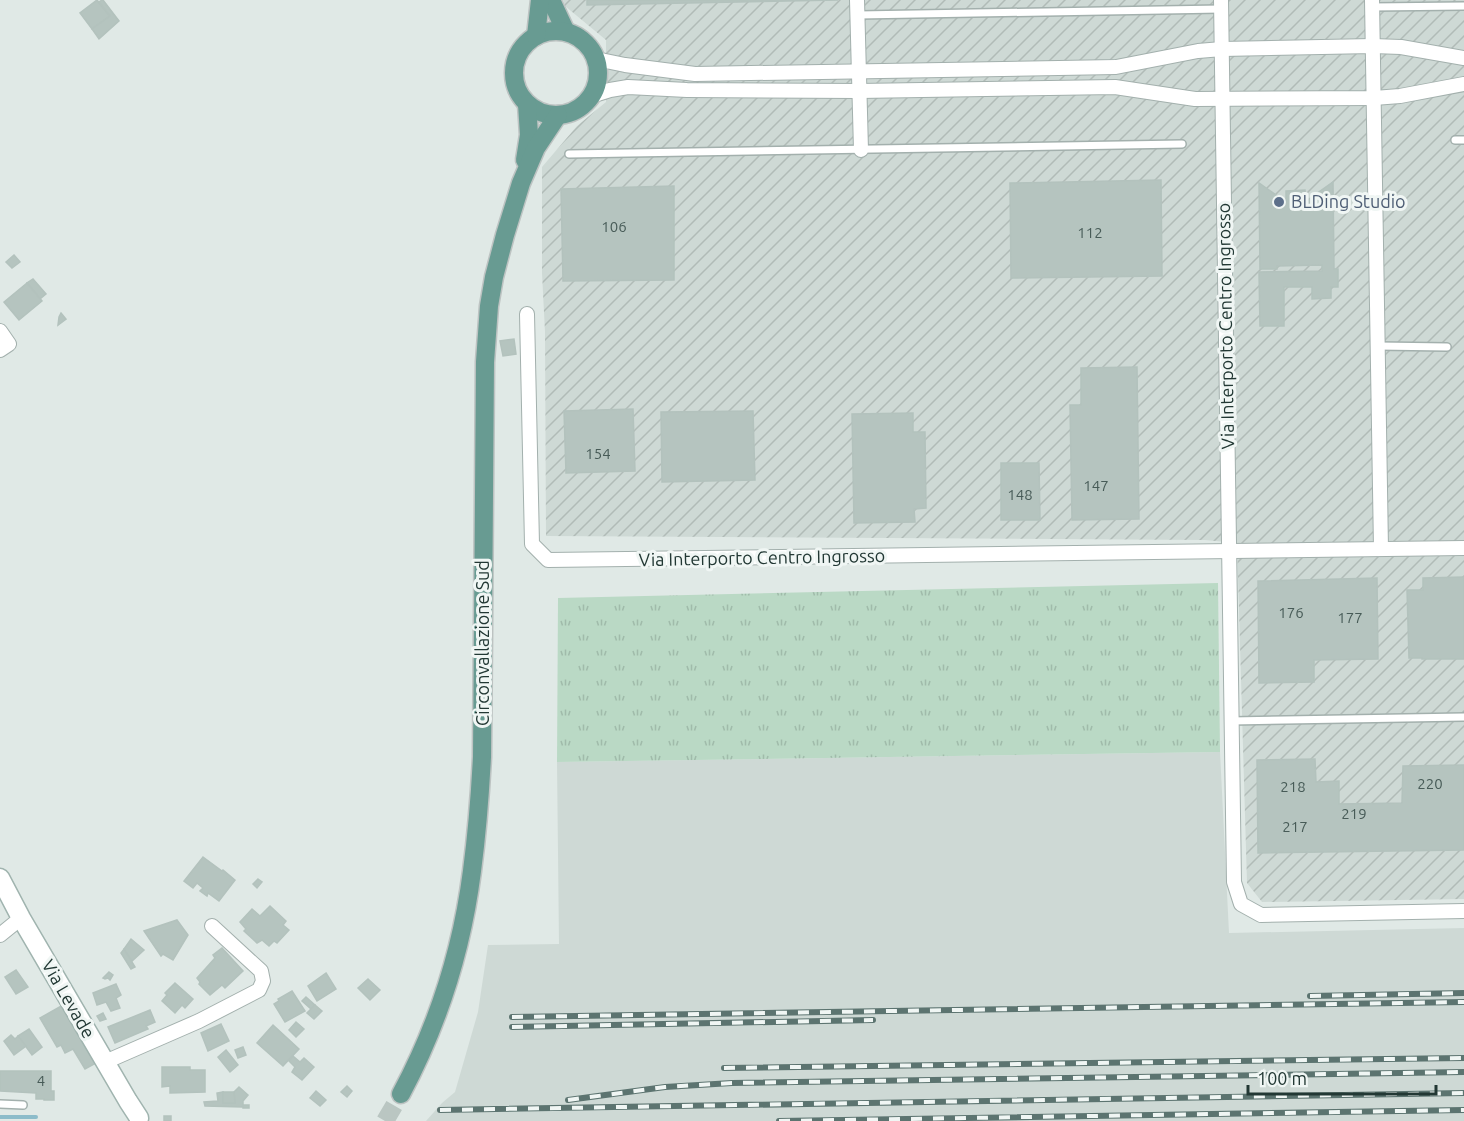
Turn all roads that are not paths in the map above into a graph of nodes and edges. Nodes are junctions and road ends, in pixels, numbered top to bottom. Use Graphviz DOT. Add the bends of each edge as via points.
graph roads {
  1 [pos="540,0"];
  2 [pos="550,0"];
  3 [pos="857,0"];
  4 [pos="1372,3"];
  5 [pos="1221,4"];
  6 [pos="1464,6"];
  7 [pos="858,15"];
  8 [pos="566,32"];
  9 [pos="536,36"];
  10 [pos="1373,46"];
  11 [pos="1222,49"];
  12 [pos="1464,58"];
  13 [pos="596,59"];
  14 [pos="858,71"];
  15 [pos="1464,84"];
  16 [pos="859,91"];
  17 [pos="591,96"];
  18 [pos="1374,98"];
  19 [pos="1222,100"];
  20 [pos="527,104"];
  21 [pos="558,115"];
  22 [pos="1455,140"];
  23 [pos="1464,140"];
  24 [pos="1182,144"];
  25 [pos="861,150"];
  26 [pos="569,154"];
  27 [pos="521,183"];
  28 [pos="527,314"];
  29 [pos="0,332"];
  30 [pos="1378,346"];
  31 [pos="1447,346"];
  32 [pos="0,350"];
  33 [pos="1464,548"];
  34 [pos="1382,549"];
  35 [pos="1229,552"];
  36 [pos="1464,717"];
  37 [pos="1231,721"];
  38 [pos="0,878"];
  39 [pos="1464,912"];
  40 [pos="21,918"];
  41 [pos="212,926"];
  42 [pos="0,934"];
  43 [pos="105,1062"];
  44 [pos="401,1094"];
  45 [pos="0,1104"];
  46 [pos="23,1105"];
  47 [pos="139,1118"];
  1 -- 9 [label="main road"];
  2 -- 8 [label="main road"];
  3 -- 7 [label="street"];
  4 -- 6 [label="lane"];
  4 -- 10 [label="street"];
  5 -- 7 [label="lane, Via Interporto Centro Ingrosso"];
  5 -- 11 [label="street, Via Interporto Centro Ingrosso"];
  7 -- 14 [label="street"];
  8 -- 9 [label="main road"];
  8 -- 13 [label="main road" via="584,42"];
  9 -- 20 [label="main road" via="520,51 515,62 515,85"];
  10 -- 11 [label="street"];
  10 -- 12 [label="street"];
  10 -- 18 [label="street"];
  11 -- 14 [label="street" via="1116,67"];
  11 -- 19 [label="street, Via Interporto Centro Ingrosso"];
  13 -- 14 [label="street" via="694,74"];
  13 -- 17 [label="main road" via="598,78"];
  14 -- 16 [label="street"];
  15 -- 18 [label="street"];
  16 -- 17 [label="street" via="628,87"];
  16 -- 19 [label="street" via="1115,87"];
  16 -- 25 [label="street"];
  17 -- 21 [label="main road" via="577,110"];
  18 -- 19 [label="street"];
  18 -- 30 [label="street"];
  19 -- 35 [label="street, Via Interporto Centro Ingrosso"];
  20 -- 21 [label="main road" via="537,111"];
  20 -- 27 [label="main road" via="528,135"];
  21 -- 27 [label="main road" via="536,148"];
  22 -- 23 [label="lane"];
  24 -- 25 [label="lane"];
  25 -- 26 [label="lane"];
  27 -- 44 [label="main road, Circonvallazione Sud" via="494,277 486,331 482,757 472,872 447,987 418,1063"];
  28 -- 35 [label="street, Via Interporto Centro Ingrosso" via="532,544 548,560"];
  29 -- 32 [label="street" via="9,344"];
  30 -- 31 [label="lane"];
  30 -- 34 [label="street"];
  33 -- 34 [label="street, Via Interporto Centro Ingrosso"];
  34 -- 35 [label="street, Via Interporto Centro Ingrosso"];
  35 -- 37 [label="street, Via Interporto Centro Ingrosso"];
  36 -- 37 [label="lane"];
  37 -- 39 [label="street, Via Interporto Centro Ingrosso" via="1234,882 1241,904 1261,915"];
  38 -- 40 [label="street, Via Levade"];
  40 -- 42 [label="street"];
  40 -- 43 [label="street, Via Levade"];
  41 -- 43 [label="street" via="261,971 263,981 259,990"];
  43 -- 47 [label="street, Via Levade"];
  45 -- 46 [label="lane"];
}
